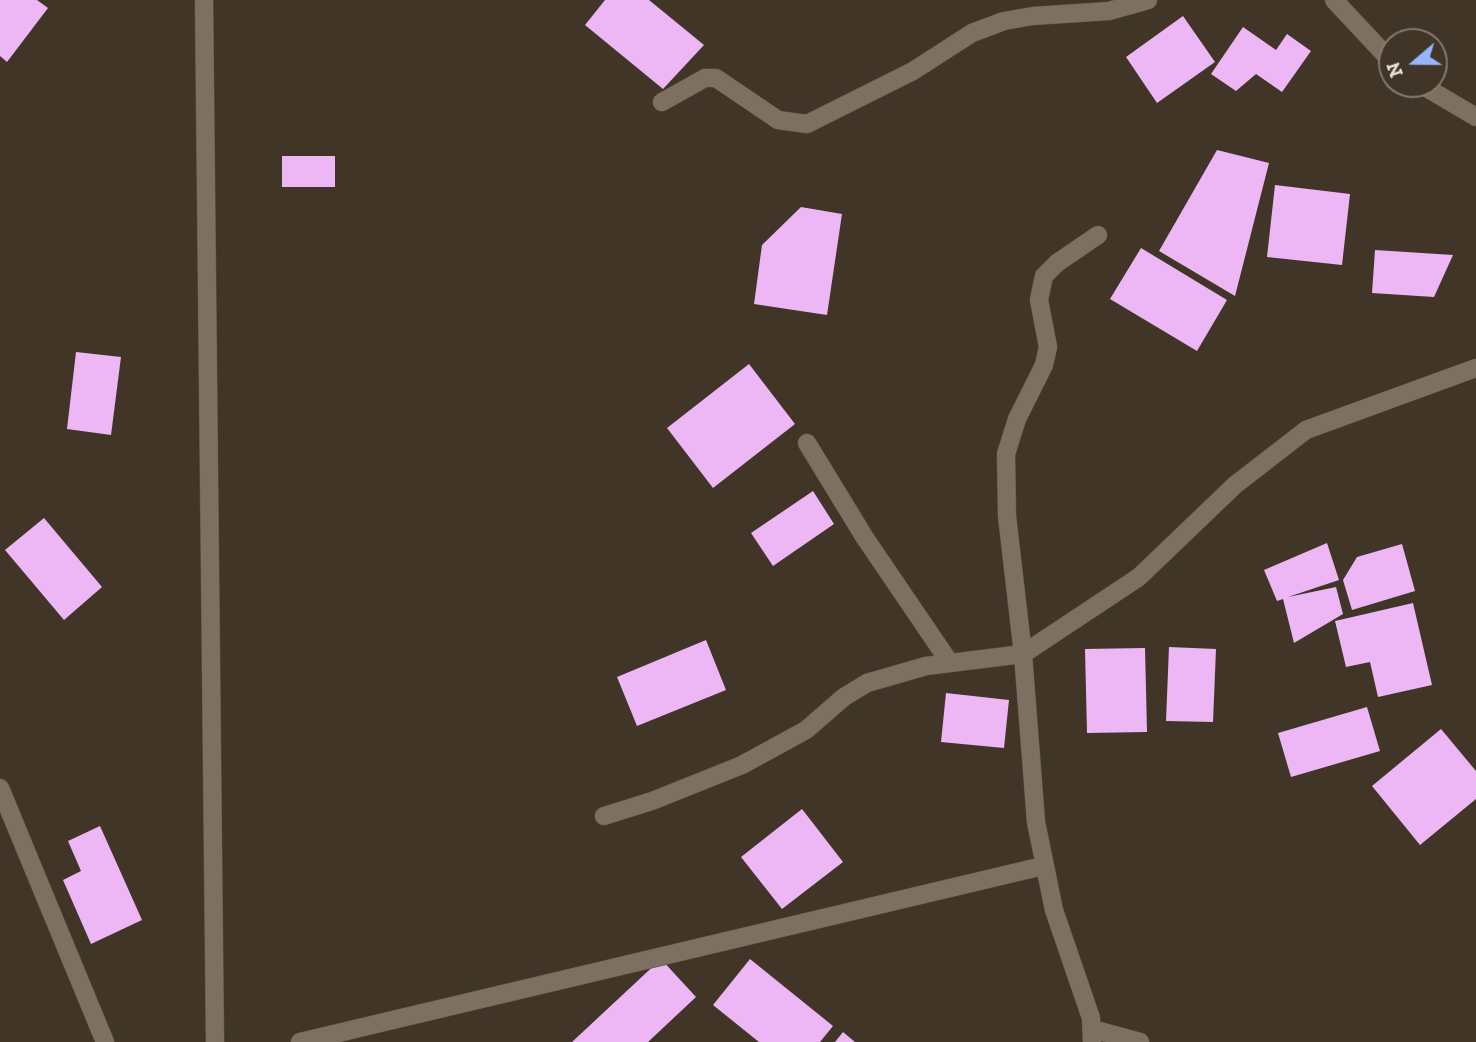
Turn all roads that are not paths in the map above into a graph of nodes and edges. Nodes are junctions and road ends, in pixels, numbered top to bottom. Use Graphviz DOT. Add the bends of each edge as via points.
graph roads {
  1 [pos="204,0"];
  2 [pos="1148,0"];
  3 [pos="1334,0"];
  4 [pos="1378,47"];
  5 [pos="1444,98"];
  6 [pos="662,102"];
  7 [pos="1476,117"];
  8 [pos="1098,235"];
  9 [pos="1476,368"];
  10 [pos="807,443"];
  11 [pos="1023,654"];
  12 [pos="950,663"];
  13 [pos="0,788"];
  14 [pos="604,816"];
  15 [pos="1043,866"];
  16 [pos="1092,1035"];
  17 [pos="105,1042"];
  18 [pos="215,1042"];
  19 [pos="300,1042"];
  20 [pos="1139,1042"];
  1 -- 18 [label="street"];
  2 -- 6 [label="street" via="1108,12 1033,16 982,29 913,71 807,124 778,120 716,78 705,78"];
  3 -- 4 [label="street"];
  5 -- 7 [label="street"];
  8 -- 11 [label="street" via="1056,262 1044,276 1039,300 1048,346 1044,365 1017,419 1006,454 1007,516"];
  9 -- 11 [label="street" via="1306,430 1235,485 1139,577"];
  10 -- 12 [label="street"];
  11 -- 12 [label="street"];
  11 -- 15 [label="street" via="1035,822"];
  12 -- 14 [label="street" via="867,683 806,730 742,765 652,802"];
  13 -- 17 [label="street"];
  15 -- 16 [label="street" via="1091,1018"];
  15 -- 19 [label="street"];
  16 -- 20 [label="street"];
}
